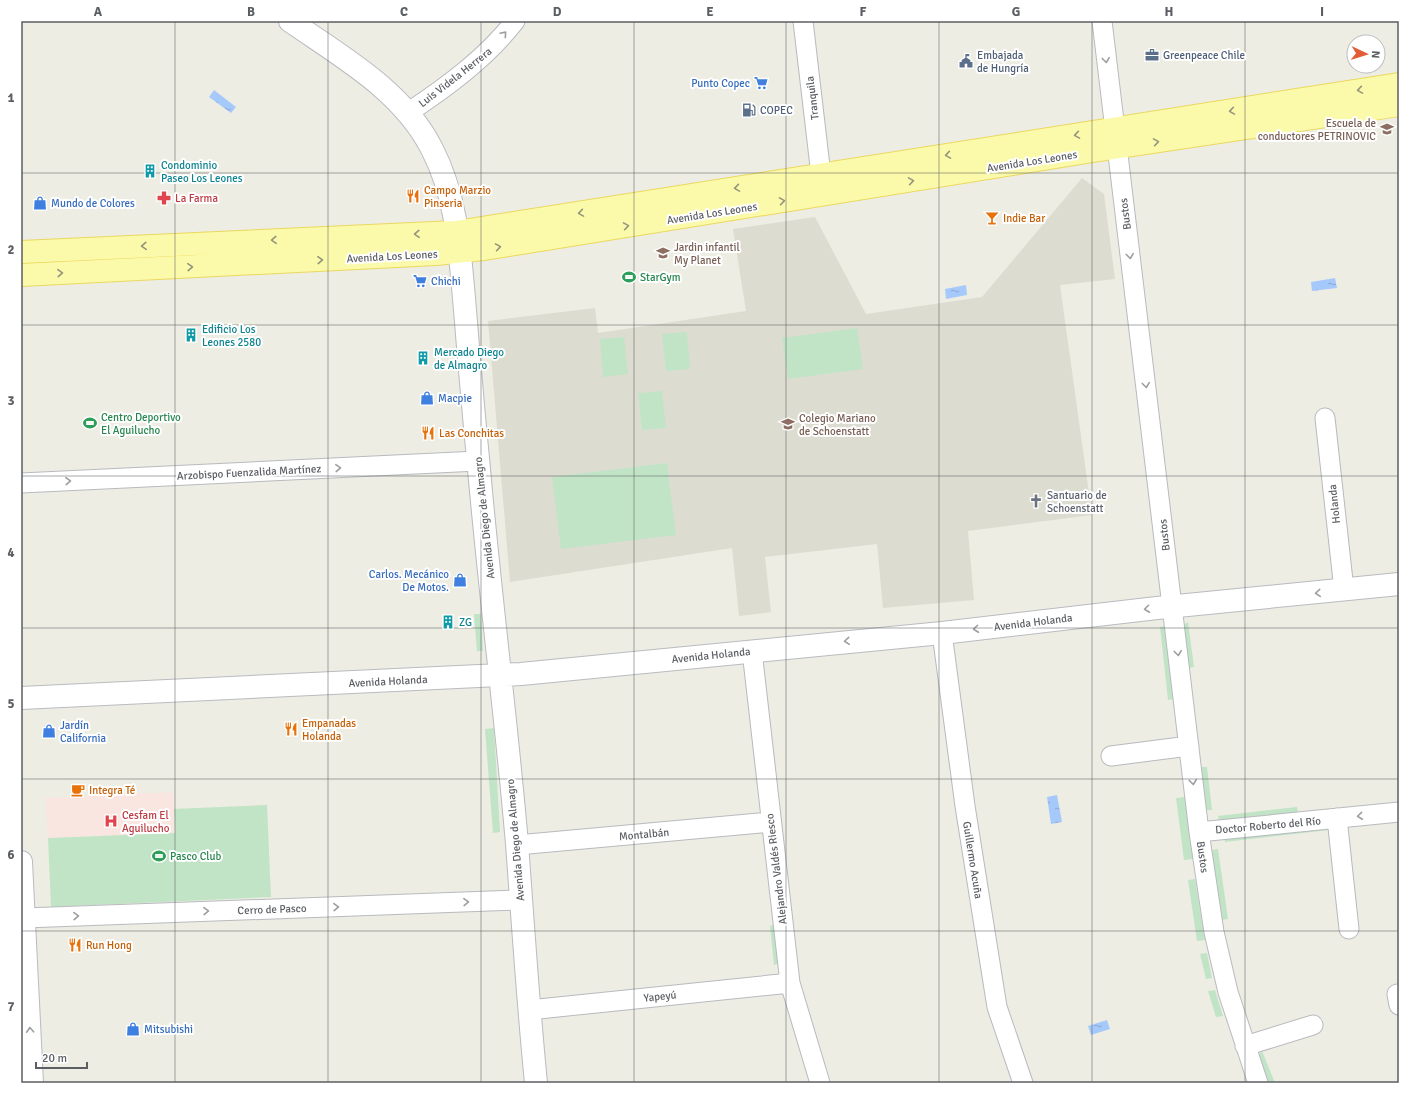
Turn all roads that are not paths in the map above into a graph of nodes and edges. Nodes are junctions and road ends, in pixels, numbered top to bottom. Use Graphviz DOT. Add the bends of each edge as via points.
graph roads {
  1 [pos="290,21"];
  2 [pos="515,21"];
  3 [pos="802,21"];
  4 [pos="1102,21"];
  5 [pos="1399,84"];
  6 [pos="1399,105"];
  7 [pos="409,112"];
  8 [pos="1116,138"];
  9 [pos="821,175"];
  10 [pos="458,242"];
  11 [pos="21,252"];
  12 [pos="21,275"];
  13 [pos="1325,418"];
  14 [pos="478,461"];
  15 [pos="21,483"];
  16 [pos="1399,584"];
  17 [pos="1344,590"];
  18 [pos="1172,606"];
  19 [pos="942,633"];
  20 [pos="752,651"];
  21 [pos="500,676"];
  22 [pos="21,698"];
  23 [pos="1189,746"];
  24 [pos="1111,756"];
  25 [pos="1399,812"];
  26 [pos="1338,818"];
  27 [pos="771,822"];
  28 [pos="1199,832"];
  29 [pos="517,845"];
  30 [pos="21,862"];
  31 [pos="520,900"];
  32 [pos="24,918"];
  33 [pos="1350,929"];
  34 [pos="790,983"];
  35 [pos="529,1010"];
  36 [pos="1313,1026"];
  37 [pos="1245,1046"];
  38 [pos="32,1083"];
  39 [pos="536,1083"];
  40 [pos="820,1083"];
  41 [pos="1024,1083"];
  42 [pos="1258,1083"];
  1 -- 7 [label="street, Avenida Diego de Almagro" via="389,92"];
  7 -- 2 [label="street, Luis Videla Herrera, one-way" via="472,66 492,48"];
  3 -- 9 [label="street, Tranquila"];
  4 -- 8 [label="street, Bustos, one-way"];
  5 -- 8 [label="main road, Avenida Los Leones, one-way"];
  8 -- 6 [label="main road, Avenida Los Leones, one-way"];
  7 -- 10 [label="street, Avenida Diego de Almagro" via="441,168 451,202"];
  8 -- 9 [label="main road, Avenida Los Leones, one-way"];
  10 -- 8 [label="main road, Avenida Los Leones, one-way"];
  8 -- 18 [label="street, Bustos, one-way"];
  9 -- 10 [label="main road, Avenida Los Leones, one-way"];
  10 -- 11 [label="main road, Avenida Los Leones, one-way"];
  12 -- 10 [label="main road, Avenida Los Leones, one-way"];
  10 -- 14 [label="street, Avenida Diego de Almagro"];
  13 -- 17 [label="street, Holanda"];
  15 -- 14 [label="street, Arzobispo Fuenzalida Martínez, one-way"];
  14 -- 21 [label="street, Avenida Diego de Almagro"];
  16 -- 17 [label="street, Avenida Holanda"];
  17 -- 18 [label="street, Avenida Holanda, one-way"];
  18 -- 19 [label="street, Avenida Holanda, one-way"];
  18 -- 23 [label="street, Bustos, one-way"];
  19 -- 20 [label="street, Avenida Holanda, one-way"];
  19 -- 41 [label="street, Guillermo Acuña" via="988,956 998,1007 1016,1067"];
  20 -- 21 [label="street, Avenida Holanda"];
  20 -- 27 [label="street, Alejandro Valdés Riesco"];
  21 -- 22 [label="street, Avenida Holanda"];
  21 -- 29 [label="street, Avenida Diego de Almagro"];
  23 -- 24 [label="street"];
  23 -- 28 [label="street, Bustos, one-way"];
  25 -- 26 [label="street, Doctor Roberto del Río, one-way"];
  26 -- 28 [label="street, Doctor Roberto del Río"];
  26 -- 33 [label="street"];
  27 -- 29 [label="street, Montalbán"];
  27 -- 34 [label="street, Alejandro Valdés Riesco"];
  28 -- 37 [label="street, Bustos" via="1214,932 1228,992"];
  29 -- 31 [label="street, Avenida Diego de Almagro"];
  30 -- 32 [label="street"];
  32 -- 31 [label="street, Cerro de Pasco, one-way"];
  31 -- 35 [label="street, Avenida Diego de Almagro"];
  38 -- 32 [label="street, one-way"];
  34 -- 35 [label="street, Yapeyú"];
  34 -- 40 [label="street, Alejandro Valdés Riesco"];
  35 -- 39 [label="street, Avenida Diego de Almagro"];
  36 -- 37 [label="street"];
  37 -- 42 [label="street, Bustos"];
}
